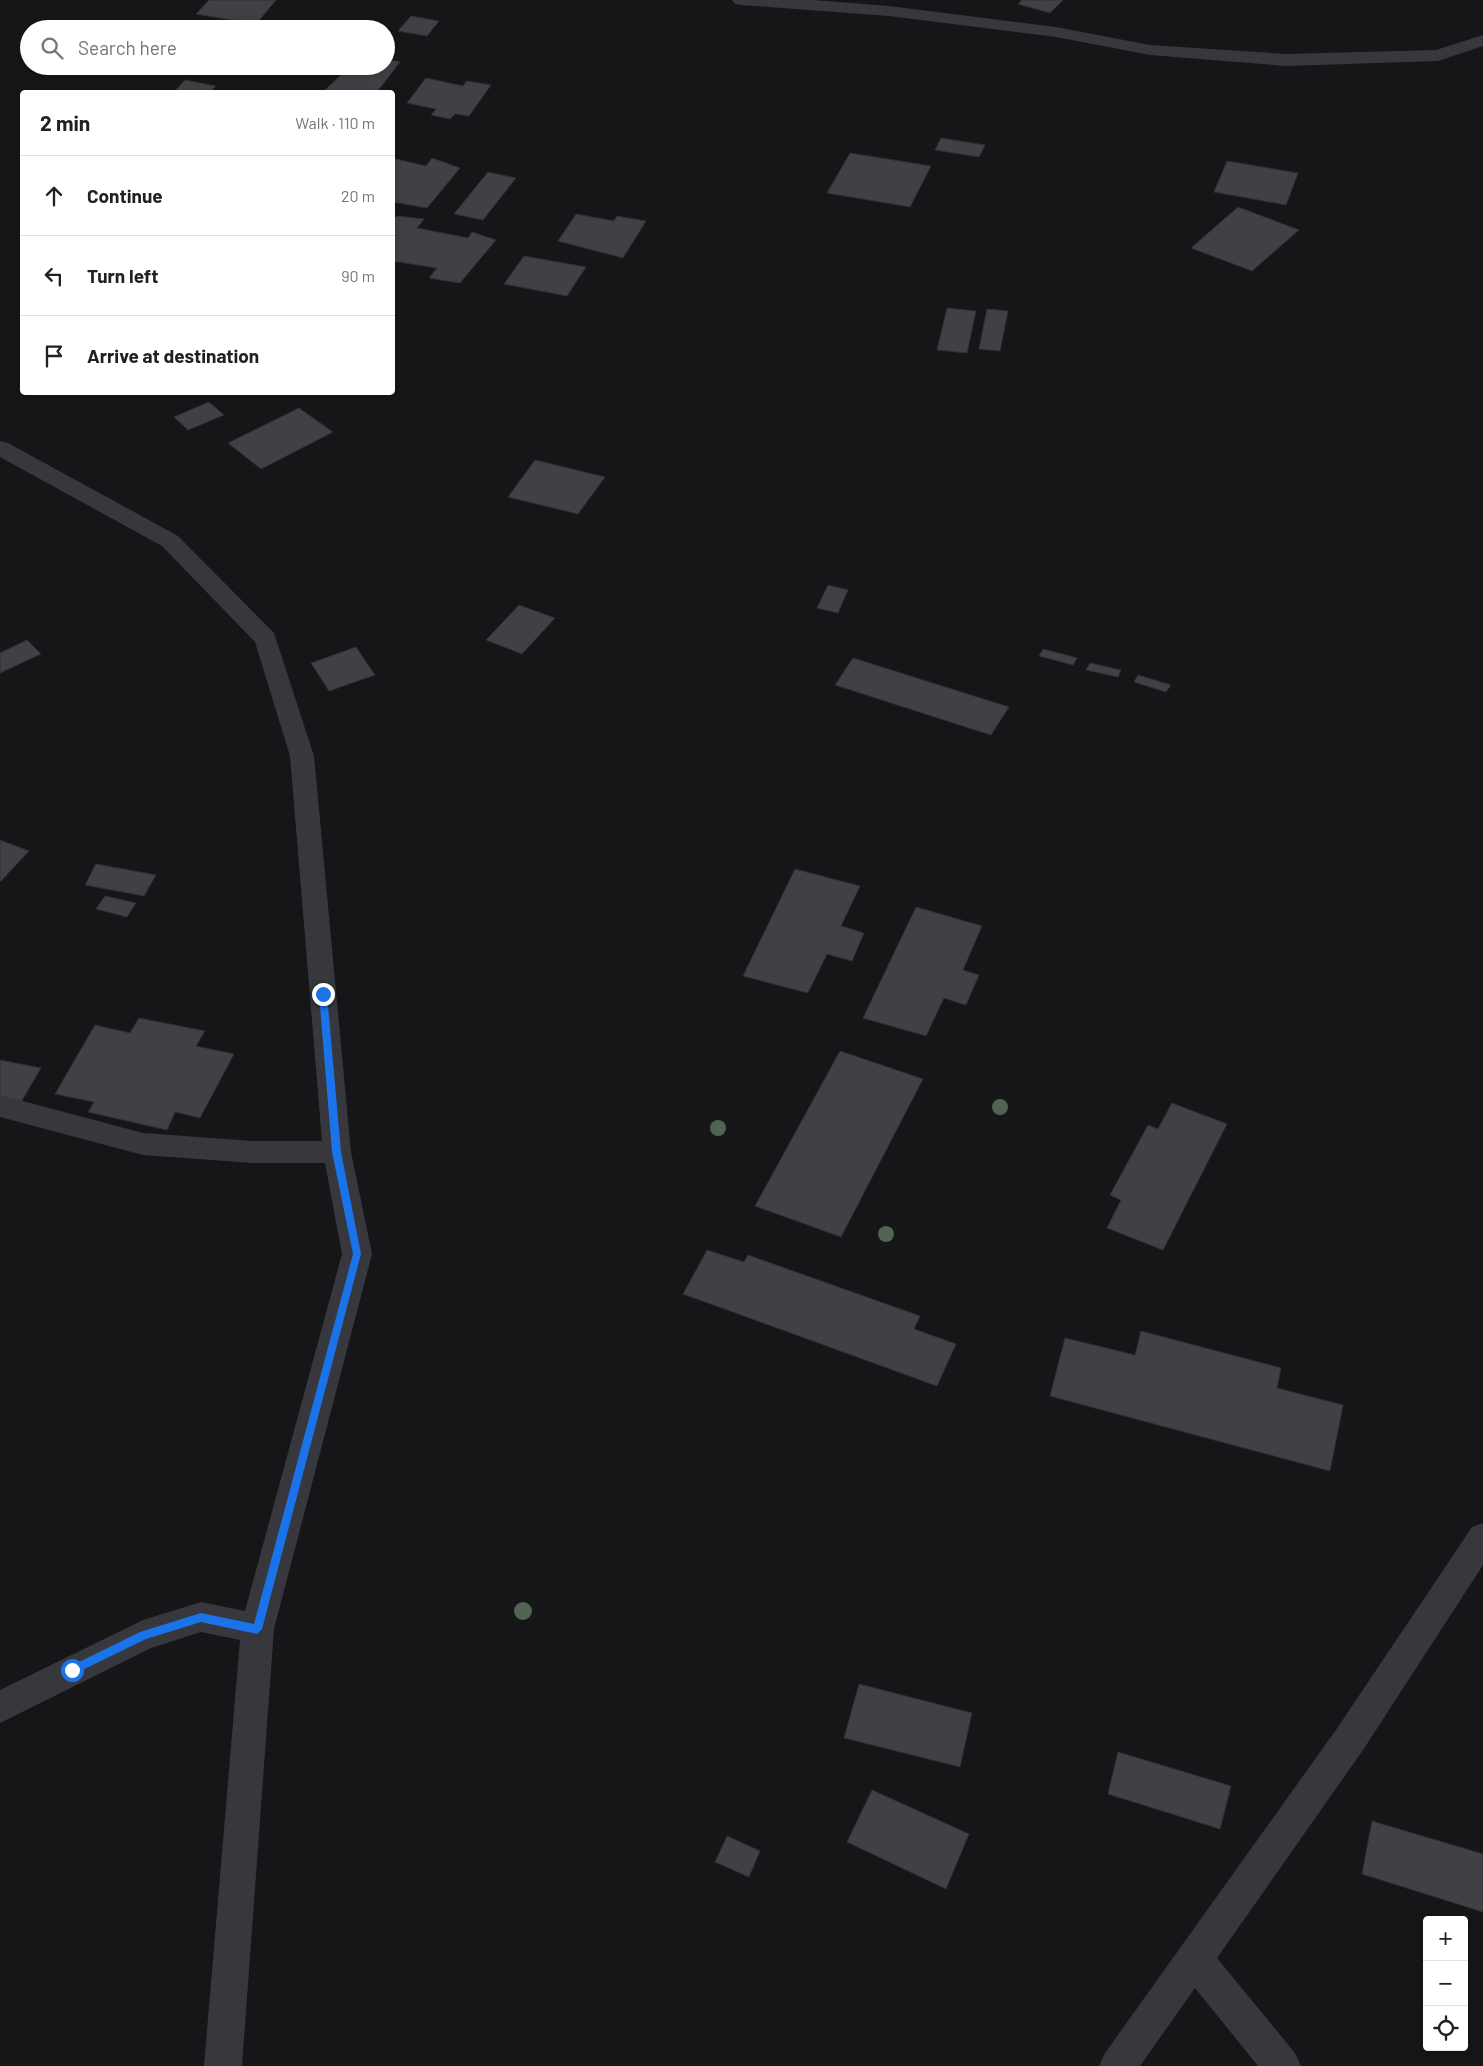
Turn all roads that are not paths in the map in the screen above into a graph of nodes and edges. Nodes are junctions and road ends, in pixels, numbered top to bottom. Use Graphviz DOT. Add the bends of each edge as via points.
graph roads {
  1 [pos="741,0"];
  2 [pos="1483,40"];
  3 [pos="0,448"];
  4 [pos="0,1106"];
  5 [pos="337,1152"];
  6 [pos="1483,1537"];
  7 [pos="257,1629"];
  8 [pos="0,1707"];
  9 [pos="1194,1958"];
  10 [pos="223,2066"];
  11 [pos="1118,2066"];
  12 [pos="1282,2066"];
  1 -- 2 [label="street" via="888,11 1056,32 1150,50 1286,60 1438,55"];
  3 -- 5 [label="street" via="170,541 266,639 302,756"];
  4 -- 5 [label="street" via="142,1144 253,1152"];
  5 -- 7 [label="street" via="357,1254"];
  6 -- 9 [label="street" via="1424,1632"];
  7 -- 8 [label="street" via="201,1617 144,1635"];
  7 -- 10 [label="street"];
  9 -- 11 [label="street"];
  9 -- 12 [label="street"];
}
